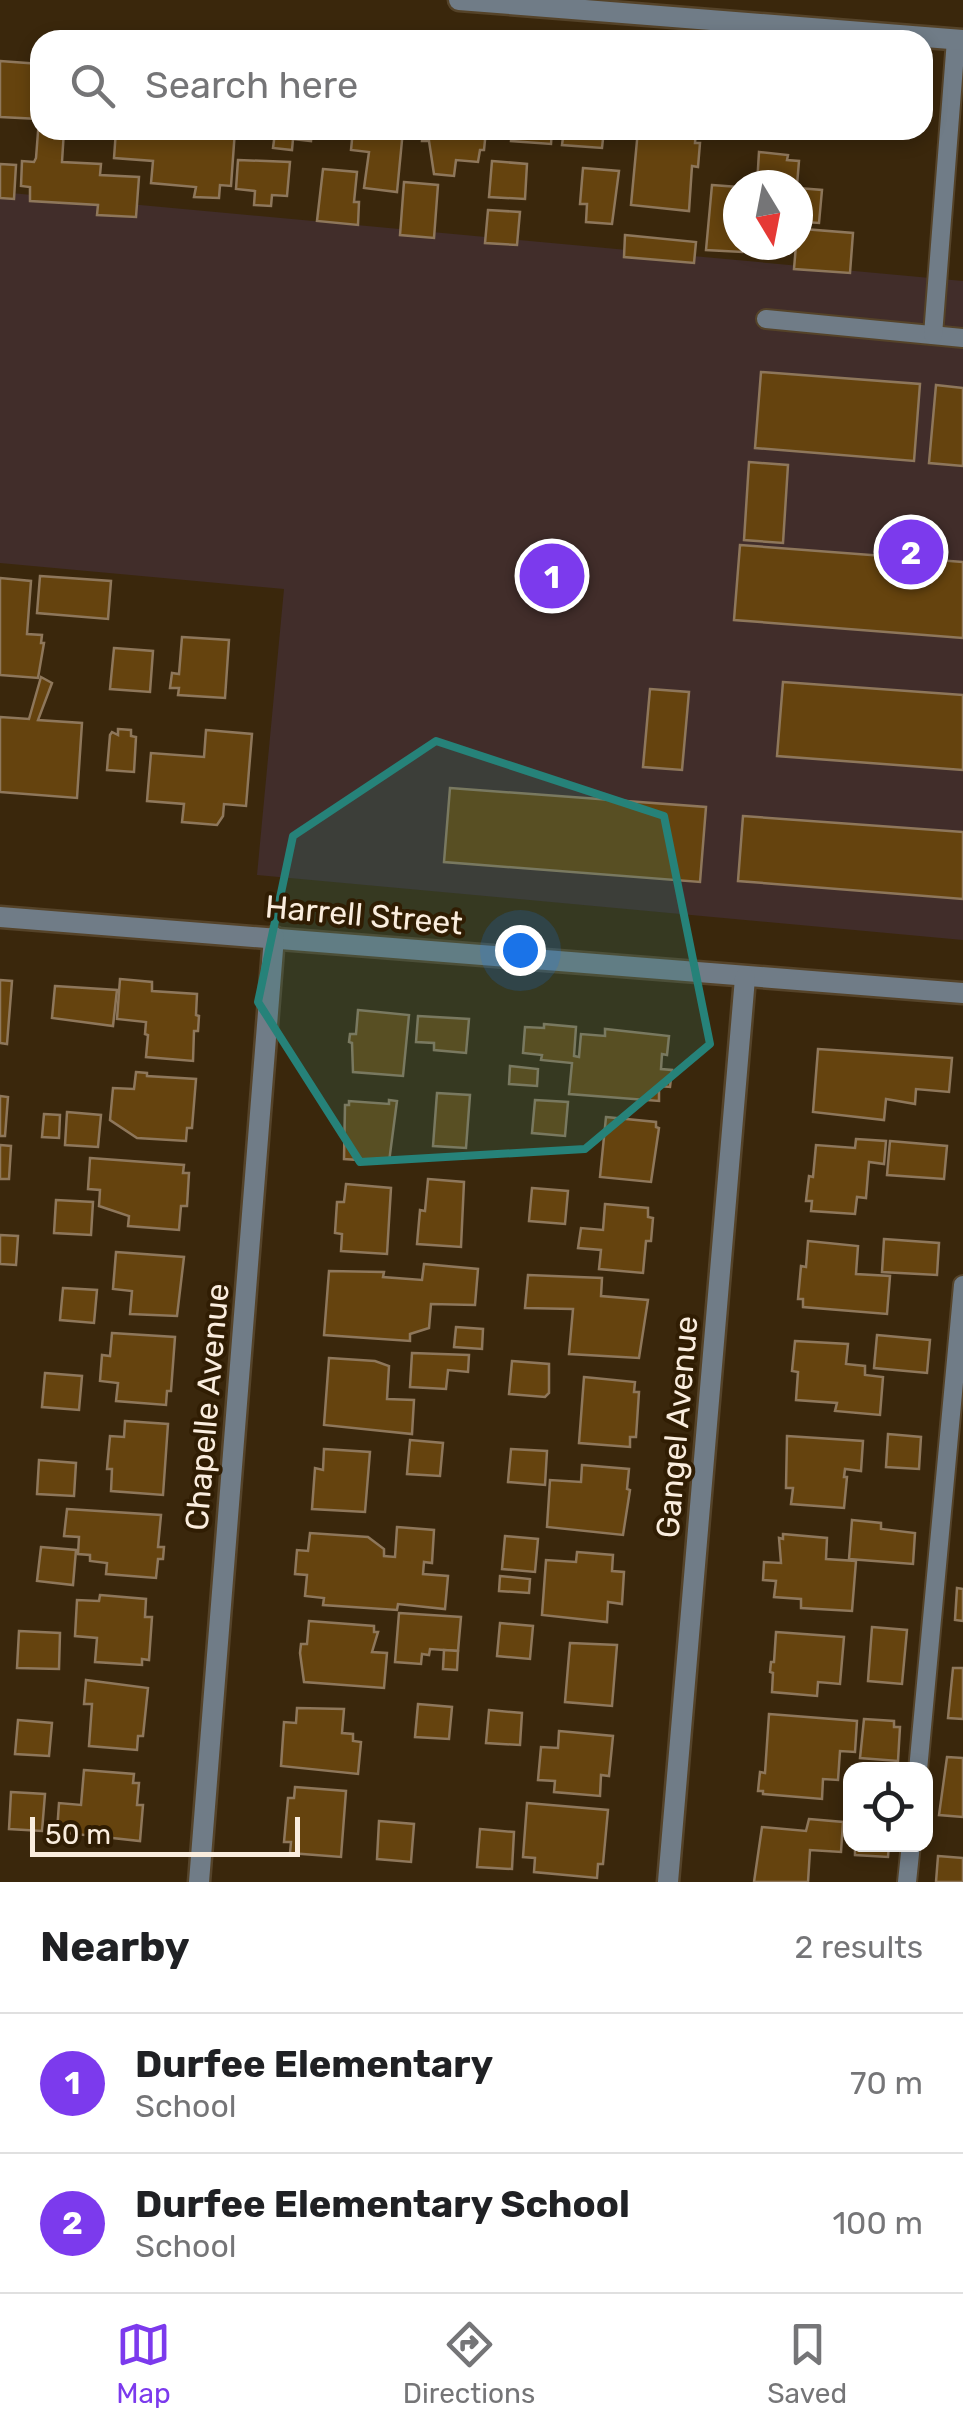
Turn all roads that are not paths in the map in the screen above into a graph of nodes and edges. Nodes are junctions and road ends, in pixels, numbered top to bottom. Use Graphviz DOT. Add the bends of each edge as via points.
graph roads {
  1 [pos="459,0"];
  2 [pos="834,30"];
  3 [pos="933,38"];
  4 [pos="959,40"];
  5 [pos="766,319"];
  6 [pos="933,336"];
  7 [pos="963,338"];
  8 [pos="0,917"];
  9 [pos="274,938"];
  10 [pos="745,978"];
  11 [pos="963,993"];
  12 [pos="963,1285"];
  13 [pos="919,1762"];
  14 [pos="910,1852"];
  15 [pos="199,1882"];
  16 [pos="668,1882"];
  17 [pos="907,1882"];
  1 -- 2 [label="street"];
  3 -- 4 [label="street"];
  4 -- 6 [label="lane"];
  5 -- 6 [label="lane"];
  6 -- 7 [label="lane"];
  8 -- 9 [label="street, Harrell Street"];
  9 -- 10 [label="street, Harrell Street"];
  9 -- 15 [label="street, Chapelle Avenue"];
  10 -- 11 [label="street, Harrell Street"];
  10 -- 16 [label="street, Gangel Avenue"];
  12 -- 13 [label="lane"];
  14 -- 17 [label="lane"];
}
